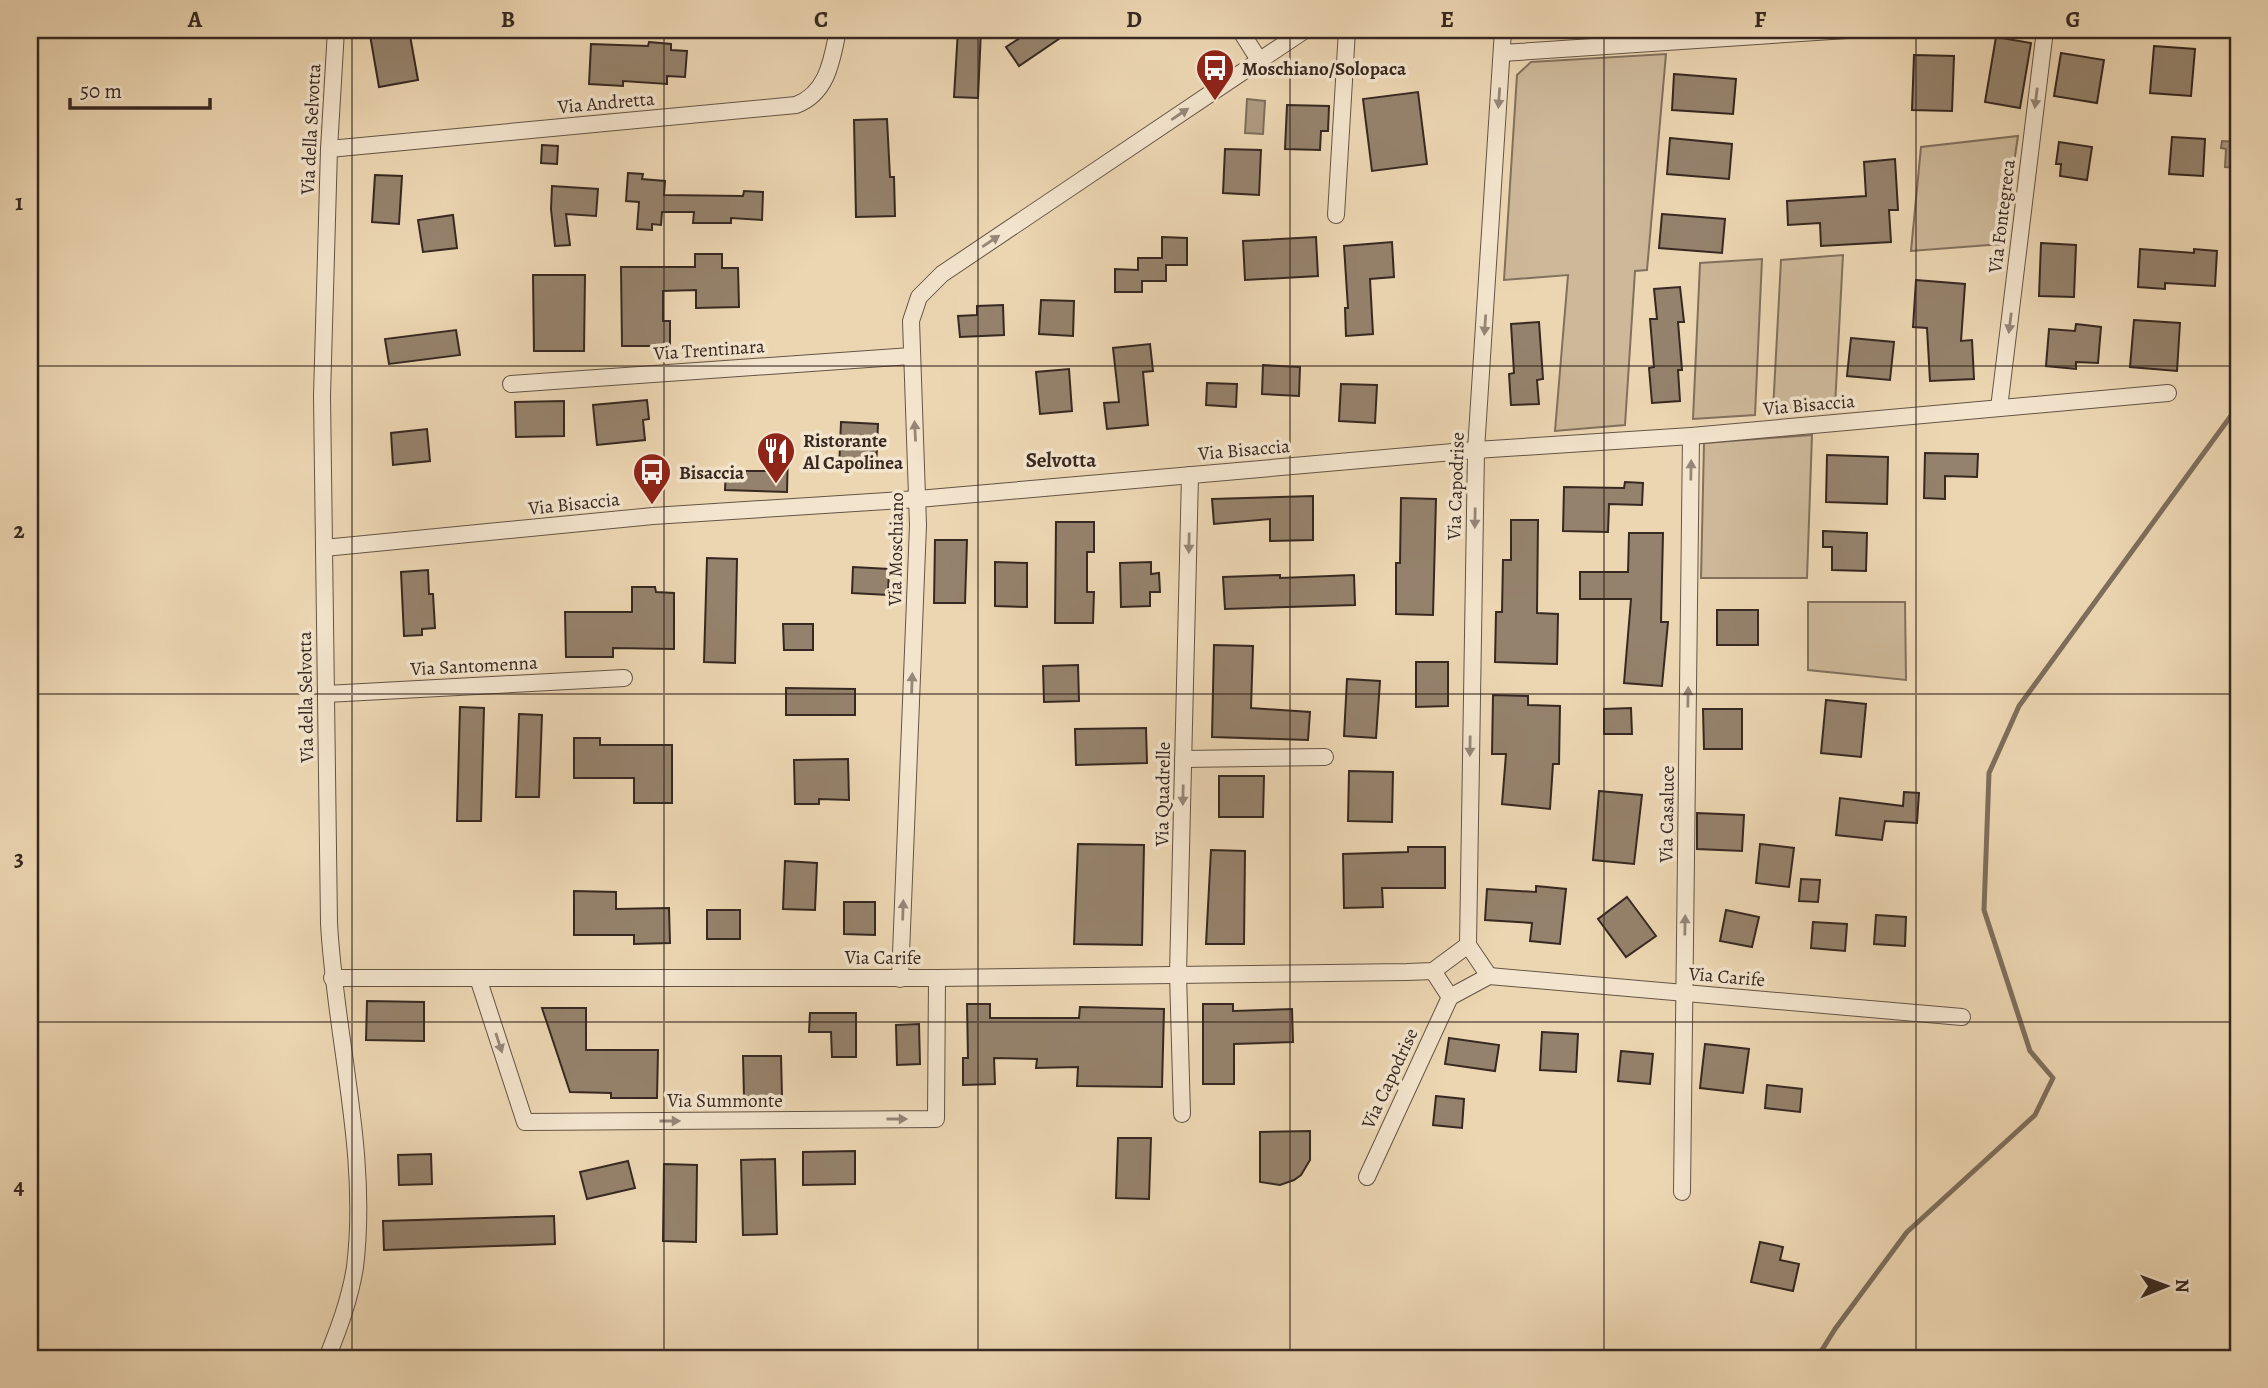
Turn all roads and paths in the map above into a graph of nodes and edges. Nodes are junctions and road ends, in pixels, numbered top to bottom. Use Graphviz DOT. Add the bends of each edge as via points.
graph roads {
  1 [pos="337,30"];
  2 [pos="838,30"];
  3 [pos="1240,30"];
  4 [pos="1305,30"];
  5 [pos="1347,30"];
  6 [pos="1503,30"];
  7 [pos="1847,30"];
  8 [pos="2045,30"];
  9 [pos="1502,53"];
  10 [pos="1259,61"];
  11 [pos="329,149"];
  12 [pos="1336,215"];
  13 [pos="911,356"];
  14 [pos="511,384"];
  15 [pos="2168,393"];
  16 [pos="1999,408"];
  17 [pos="1691,436"];
  18 [pos="1476,450"];
  19 [pos="1190,475"];
  20 [pos="918,499"];
  21 [pos="324,548"];
  22 [pos="624,678"];
  23 [pos="326,694"];
  24 [pos="1325,757"];
  25 [pos="1184,759"];
  26 [pos="1468,945"];
  27 [pos="1433,971"];
  28 [pos="1178,974"];
  29 [pos="1489,976"];
  30 [pos="332,978"];
  31 [pos="478,978"];
  32 [pos="901,978"];
  33 [pos="937,978"];
  34 [pos="1684,993"];
  35 [pos="1450,997"];
  36 [pos="1962,1017"];
  37 [pos="1182,1114"];
  38 [pos="1367,1177"];
  39 [pos="1682,1192"];
  40 [pos="327,1358"];
  1 -- 11 [label="street, Via della Selvotta"];
  2 -- 11 [label="street, Via Andretta" via="824,81 814,95 796,104"];
  3 -- 10 [label="street"];
  4 -- 10 [label="street, Via Moschiano"];
  5 -- 12 [label="street"];
  6 -- 9 [label="street, Via Capodrise"];
  7 -- 9 [label="street"];
  8 -- 16 [label="street, Via Fontegreca, one-way"];
  9 -- 18 [label="street, Via Capodrise, one-way"];
  13 -- 10 [label="street, Via Moschiano, one-way" via="915,304 937,278"];
  11 -- 21 [label="street, Via della Selvotta" via="323,328"];
  13 -- 14 [label="street, Via Trentinara"];
  20 -- 13 [label="street, Via Moschiano, one-way"];
  15 -- 16 [label="street, Via Bisaccia"];
  16 -- 17 [label="street, Via Bisaccia"];
  17 -- 18 [label="street, Via Bisaccia"];
  34 -- 17 [label="street, Via Casaluce, one-way"];
  18 -- 19 [label="street, Via Bisaccia"];
  18 -- 26 [label="street, Via Capodrise, one-way"];
  19 -- 20 [label="street, Via Bisaccia"];
  19 -- 25 [label="street, Via Quadrelle, one-way"];
  20 -- 21 [label="street, Via Bisaccia" via="653,516"];
  32 -- 20 [label="street, Via Moschiano, one-way"];
  21 -- 23 [label="street, Via della Selvotta"];
  22 -- 23 [label="street, Via Santomenna"];
  23 -- 30 [label="street, Via della Selvotta"];
  24 -- 25 [label="street"];
  25 -- 28 [label="street, Via Quadrelle, one-way"];
  26 -- 27 [label="street"];
  26 -- 29 [label="street"];
  27 -- 28 [label="street, Via Carife"];
  27 -- 35 [label="street"];
  28 -- 33 [label="street, Via Carife"];
  28 -- 37 [label="street, Via Quadrelle"];
  29 -- 34 [label="street, Via Carife"];
  29 -- 35 [label="street"];
  30 -- 31 [label="street, Via Carife"];
  30 -- 40 [label="street, Via della Selvotta" via="355,1144 358,1228 348,1298"];
  31 -- 32 [label="street, Via Carife"];
  31 -- 33 [label="street, Via Summonte, one-way" via="525,1122 936,1119"];
  32 -- 33 [label="street, Via Carife"];
  34 -- 36 [label="street, Via Carife"];
  34 -- 39 [label="street, Via Casaluce"];
  35 -- 38 [label="street, Via Capodrise"];
}
